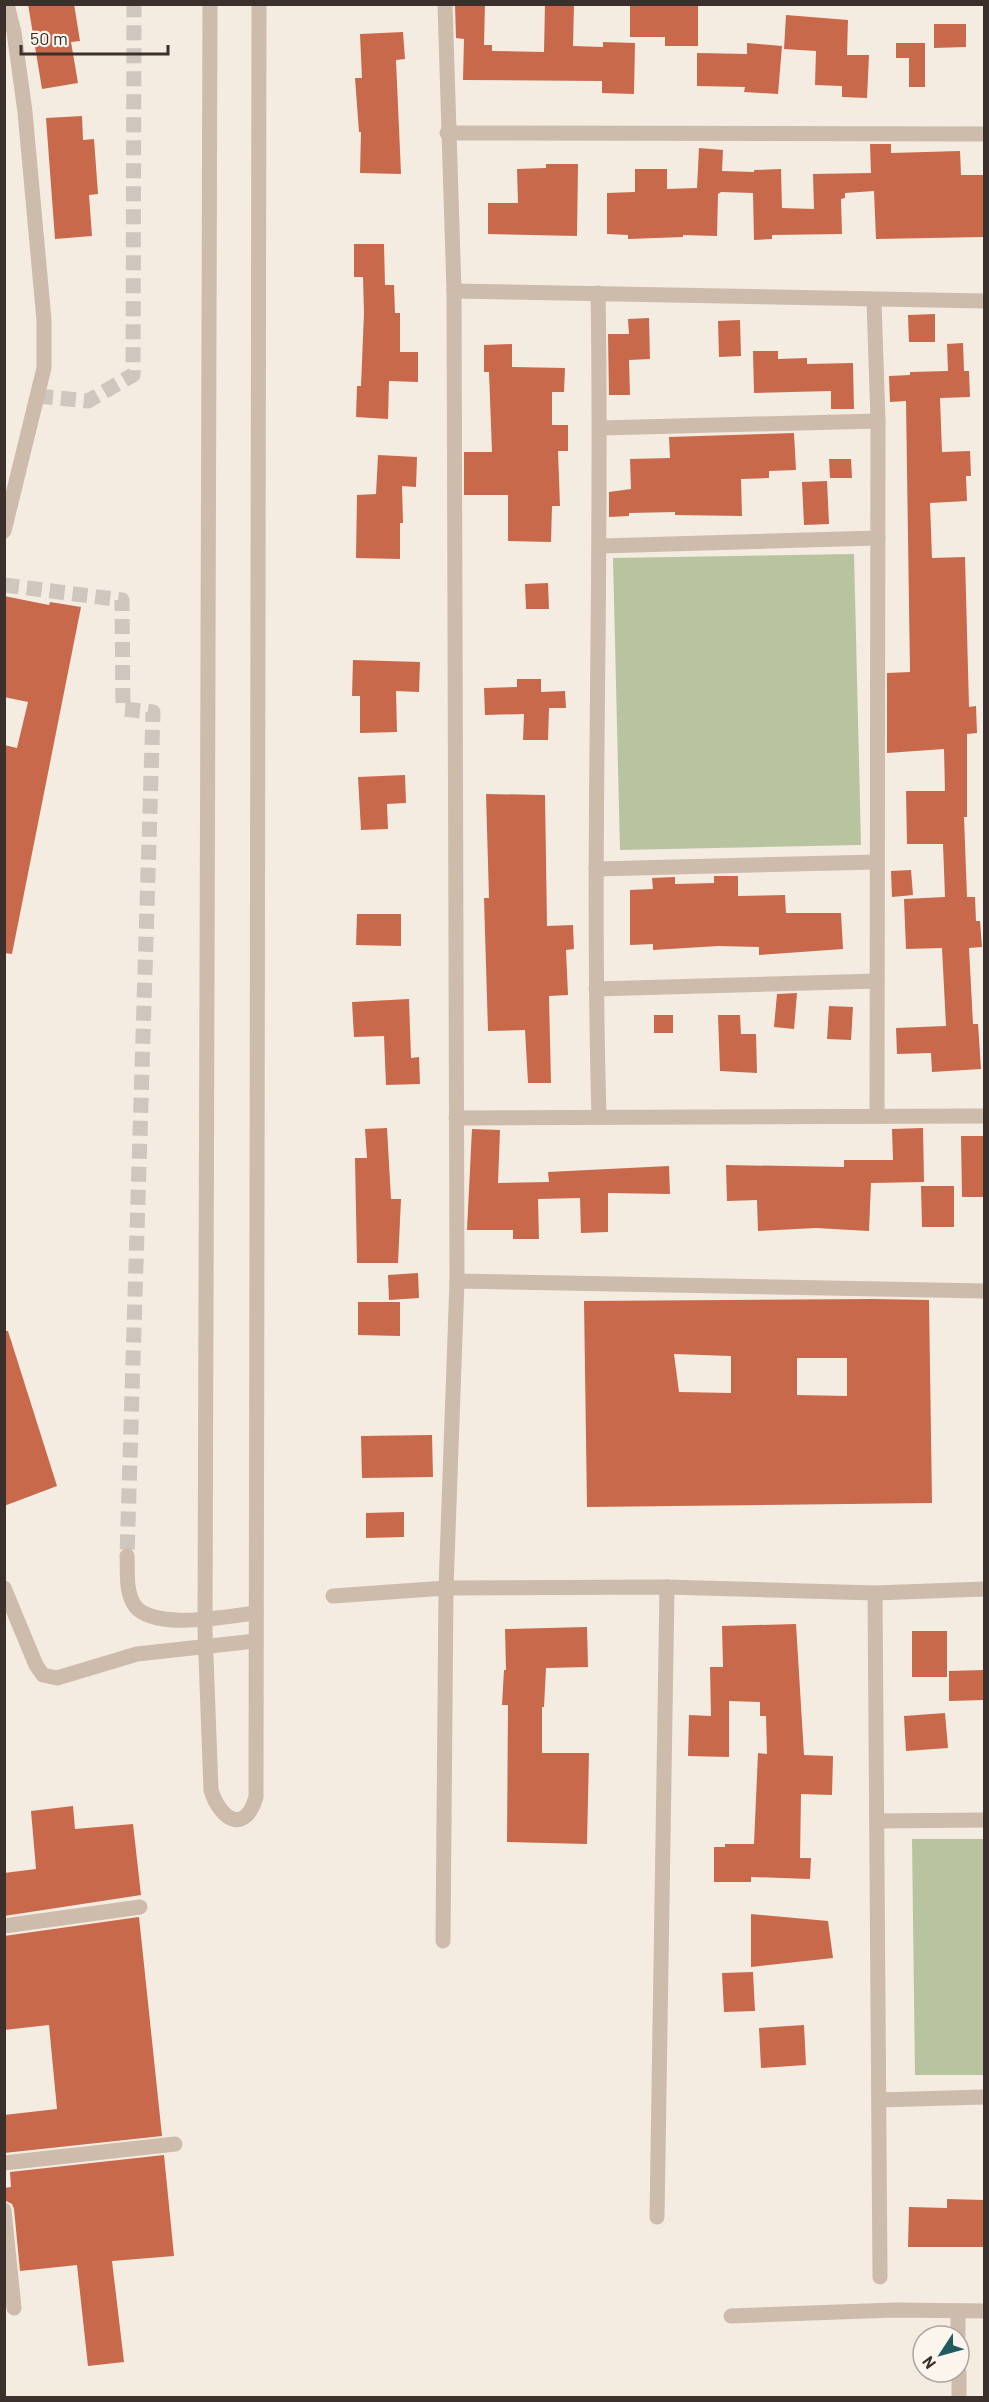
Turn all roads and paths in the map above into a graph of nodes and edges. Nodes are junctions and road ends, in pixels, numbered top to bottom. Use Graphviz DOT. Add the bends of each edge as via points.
graph roads {
  1 [pos="7,4"];
  2 [pos="210,4"];
  3 [pos="259,4"];
  4 [pos="445,4"];
  5 [pos="447,133"];
  6 [pos="984,134"];
  7 [pos="454,291"];
  8 [pos="598,293"];
  9 [pos="874,301"];
  10 [pos="984,301"];
  11 [pos="878,421"];
  12 [pos="600,428"];
  13 [pos="4,531"];
  14 [pos="878,538"];
  15 [pos="601,546"];
  16 [pos="877,862"];
  17 [pos="596,869"];
  18 [pos="877,981"];
  19 [pos="596,989"];
  20 [pos="877,1115"];
  21 [pos="599,1116"];
  22 [pos="984,1116"];
  23 [pos="456,1118"];
  24 [pos="457,1281"];
  25 [pos="984,1291"];
  26 [pos="127,1556"];
  27 [pos="667,1587"];
  28 [pos="4,1588"];
  29 [pos="446,1588"];
  30 [pos="984,1589"];
  31 [pos="875,1593"];
  32 [pos="333,1596"];
  33 [pos="256,1613"];
  34 [pos="205,1619"];
  35 [pos="256,1641"];
  36 [pos="206,1647"];
  37 [pos="984,1820"];
  38 [pos="877,1821"];
  39 [pos="140,1907"];
  40 [pos="4,1926"];
  41 [pos="443,1941"];
  42 [pos="984,2097"];
  43 [pos="879,2100"];
  44 [pos="176,2144"];
  45 [pos="4,2163"];
  46 [pos="4,2210"];
  47 [pos="657,2217"];
  48 [pos="880,2277"];
  49 [pos="14,2308"];
  50 [pos="958,2311"];
  51 [pos="984,2311"];
  52 [pos="731,2316"];
  53 [pos="958,2324"];
  1 -- 13 [label="street" via="25,112 44,320 44,368"];
  2 -- 34 [label="street"];
  3 -- 33 [label="street"];
  4 -- 5 [label="street"];
  5 -- 6 [label="street"];
  5 -- 7 [label="street"];
  7 -- 8 [label="street"];
  7 -- 23 [label="street"];
  8 -- 9 [label="street"];
  8 -- 12 [label="street"];
  9 -- 10 [label="street"];
  9 -- 11 [label="street"];
  11 -- 12 [label="street"];
  11 -- 14 [label="street"];
  12 -- 15 [label="street"];
  14 -- 15 [label="street"];
  14 -- 16 [label="street"];
  15 -- 17 [label="street"];
  16 -- 17 [label="street"];
  16 -- 18 [label="street"];
  17 -- 19 [label="street"];
  18 -- 19 [label="street"];
  18 -- 20 [label="street"];
  19 -- 21 [label="street"];
  20 -- 21 [label="street"];
  20 -- 22 [label="street"];
  21 -- 23 [label="street"];
  23 -- 24 [label="street"];
  24 -- 25 [label="street"];
  24 -- 29 [label="street"];
  26 -- 34 [label="street" via="130,1596 143,1614 152,1618"];
  27 -- 29 [label="street"];
  27 -- 31 [label="street"];
  27 -- 47 [label="street"];
  28 -- 36 [label="street" via="27,1648 43,1675 57,1678 137,1654"];
  29 -- 32 [label="street"];
  29 -- 41 [label="street"];
  30 -- 31 [label="street"];
  31 -- 38 [label="street"];
  33 -- 34 [label="street"];
  33 -- 35 [label="street"];
  34 -- 36 [label="street"];
  35 -- 36 [label="street"];
  35 -- 36 [label="street" via="256,1797 252,1810 235,1820 216,1808 211,1790"];
  37 -- 38 [label="street"];
  38 -- 43 [label="street"];
  39 -- 40 [label="street"];
  42 -- 43 [label="street"];
  43 -- 48 [label="street"];
  44 -- 45 [label="street"];
  46 -- 49 [label="street"];
  50 -- 51 [label="street"];
  50 -- 52 [label="street"];
  50 -- 53 [label="street"];
}
